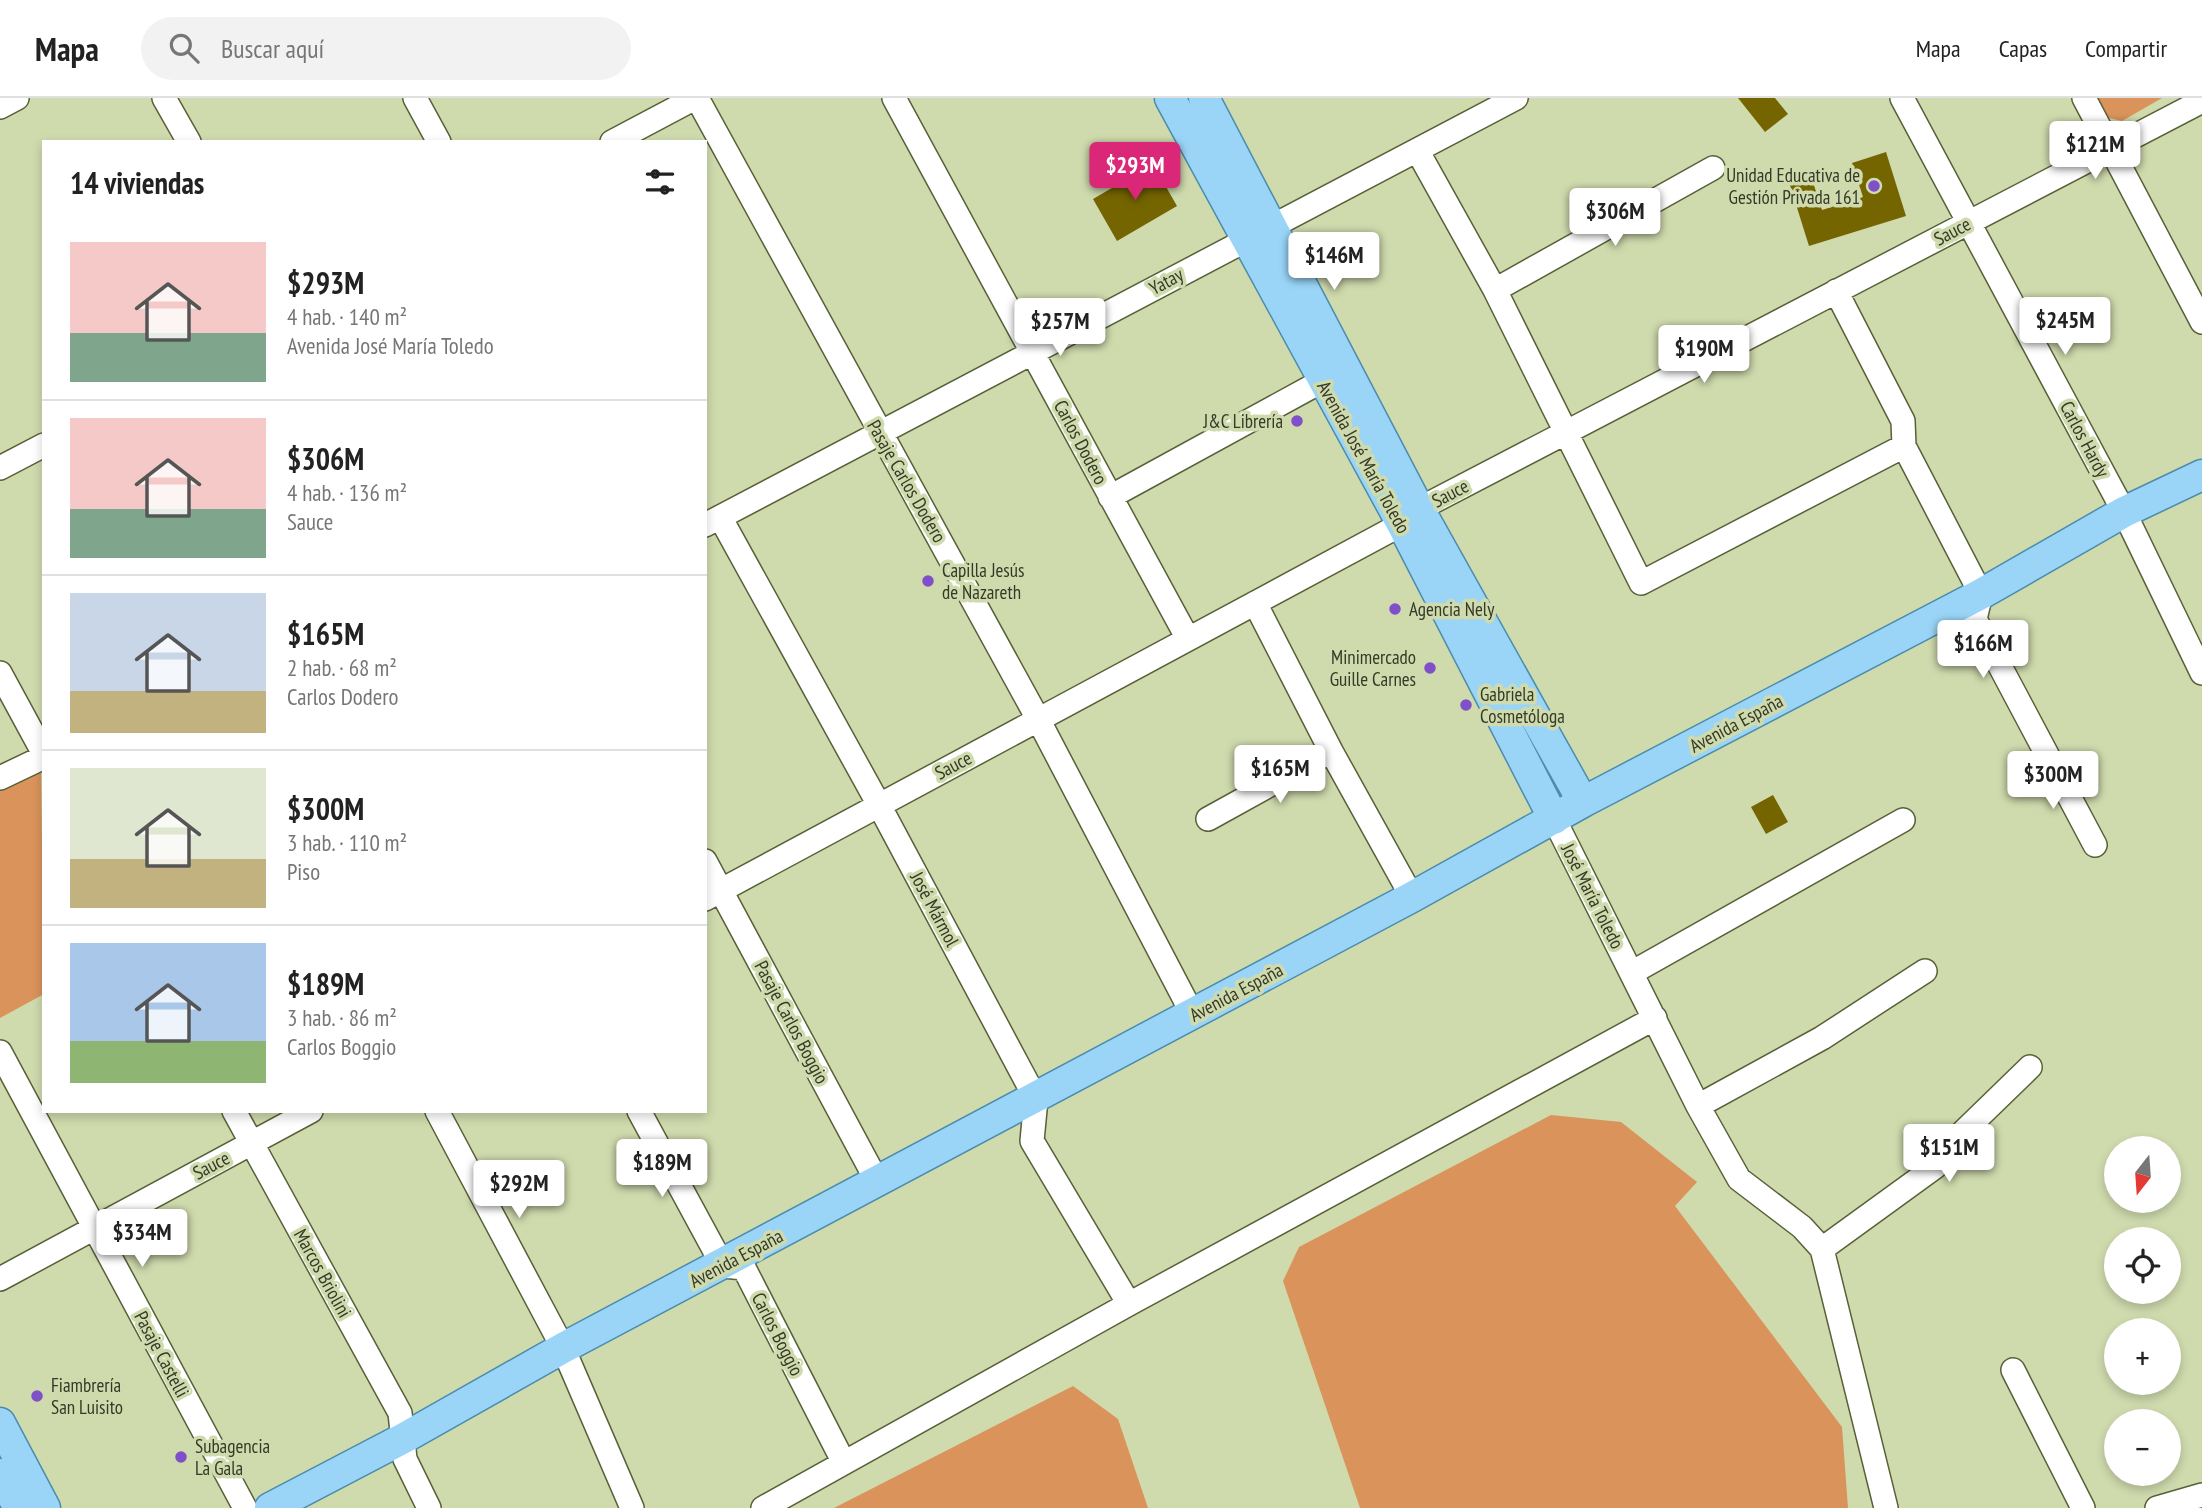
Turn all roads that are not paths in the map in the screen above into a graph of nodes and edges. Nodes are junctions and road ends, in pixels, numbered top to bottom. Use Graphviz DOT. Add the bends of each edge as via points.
graph roads {
  1 [pos="16,98"];
  2 [pos="164,98"];
  3 [pos="415,98"];
  4 [pos="696,98"];
  5 [pos="894,98"];
  6 [pos="1204,98"];
  7 [pos="1516,98"];
  8 [pos="1902,98"];
  9 [pos="2084,98"];
  10 [pos="1176,100"];
  11 [pos="2202,101"];
  12 [pos="0,107"];
  13 [pos="188,140"];
  14 [pos="438,140"];
  15 [pos="616,140"];
  16 [pos="2111,148"];
  17 [pos="1417,150"];
  18 [pos="1713,168"];
  19 [pos="1968,222"];
  20 [pos="1259,232"];
  21 [pos="2194,285"];
  22 [pos="1495,289"];
  23 [pos="1836,291"];
  24 [pos="2202,322"];
  25 [pos="1032,351"];
  26 [pos="1322,381"];
  27 [pos="878,432"];
  28 [pos="1567,432"];
  29 [pos="42,446"];
  30 [pos="1904,446"];
  31 [pos="0,468"];
  32 [pos="2202,475"];
  33 [pos="1110,497"];
  34 [pos="2124,512"];
  35 [pos="1410,517"];
  36 [pos="713,521"];
  37 [pos="1981,594"];
  38 [pos="1255,603"];
  39 [pos="1188,639"];
  40 [pos="0,673"];
  41 [pos="2202,673"];
  42 [pos="1038,719"];
  43 [pos="42,751"];
  44 [pos="1331,751"];
  45 [pos="42,756"];
  46 [pos="0,778"];
  47 [pos="1583,802"];
  48 [pos="879,805"];
  49 [pos="1208,819"];
  50 [pos="1554,819"];
  51 [pos="1903,820"];
  52 [pos="2095,845"];
  53 [pos="707,870"];
  54 [pos="713,895"];
  55 [pos="1412,897"];
  56 [pos="1925,971"];
  57 [pos="1633,972"];
  58 [pos="1193,1015"];
  59 [pos="1655,1018"];
  60 [pos="0,1052"];
  61 [pos="2030,1067"];
  62 [pos="1035,1099"];
  63 [pos="1698,1106"];
  64 [pos="235,1113"];
  65 [pos="307,1113"];
  66 [pos="438,1113"];
  67 [pos="640,1113"];
  68 [pos="251,1143"];
  69 [pos="878,1182"];
  70 [pos="95,1228"];
  71 [pos="1822,1249"];
  72 [pos="723,1266"];
  73 [pos="0,1279"];
  74 [pos="1129,1304"];
  75 [pos="563,1348"];
  76 [pos="2012,1370"];
  77 [pos="0,1423"];
  78 [pos="404,1438"];
  79 [pos="844,1463"];
  80 [pos="0,1474"];
  81 [pos="2202,1495"];
  82 [pos="19,1508"];
  83 [pos="45,1508"];
  84 [pos="245,1508"];
  85 [pos="270,1508"];
  86 [pos="429,1508"];
  87 [pos="632,1508"];
  88 [pos="763,1508"];
  89 [pos="1886,1508"];
  90 [pos="2083,1508"];
  91 [pos="2157,1508"];
  1 -- 12 [label="street"];
  2 -- 13 [label="street"];
  3 -- 14 [label="street"];
  4 -- 15 [label="street"];
  4 -- 27 [label="street, Pasaje Carlos Dodero"];
  5 -- 25 [label="street, Carlos Dodero"];
  6 -- 20 [label="main road, Avenida José María Toledo"];
  7 -- 17 [label="street, Yatay"];
  8 -- 19 [label="street, Carlos Hardy"];
  9 -- 16 [label="street"];
  10 -- 20 [label="main road, Avenida José María Toledo"];
  11 -- 16 [label="street, Sauce"];
  16 -- 19 [label="street, Sauce"];
  16 -- 21 [label="street"];
  17 -- 20 [label="street, Yatay"];
  17 -- 22 [label="street"];
  18 -- 22 [label="street"];
  19 -- 23 [label="street, Sauce"];
  19 -- 34 [label="street, Carlos Hardy"];
  20 -- 25 [label="street, Yatay"];
  20 -- 26 [label="main road, Avenida José María Toledo"];
  20 -- 35 [label="main road, Avenida José María Toledo"];
  21 -- 24 [label="street"];
  22 -- 28 [label="street"];
  23 -- 28 [label="street, Sauce"];
  23 -- 30 [label="street" via="1903,421"];
  25 -- 27 [label="street, Yatay"];
  25 -- 33 [label="street, Carlos Dodero"];
  26 -- 33 [label="street"];
  26 -- 35 [label="main road, Avenida José María Toledo"];
  27 -- 36 [label="street, Yatay"];
  27 -- 42 [label="street, Pasaje Carlos Dodero"];
  28 -- 30 [label="street" via="1641,583"];
  28 -- 35 [label="street, Sauce"];
  29 -- 31 [label="street"];
  30 -- 37 [label="street"];
  32 -- 34 [label="main road, Avenida España"];
  33 -- 39 [label="street, Carlos Dodero"];
  34 -- 37 [label="main road, Avenida España"];
  34 -- 41 [label="street, Carlos Hardy"];
  35 -- 38 [label="street, Sauce"];
  35 -- 47 [label="main road, Avenida José María Toledo"];
  35 -- 50 [label="main road, Avenida José María Toledo"];
  36 -- 48 [label="street, José Mármol"];
  37 -- 47 [label="main road, Avenida España"];
  37 -- 52 [label="street" via="1975,619"];
  38 -- 39 [label="street, Sauce"];
  38 -- 44 [label="street"];
  39 -- 42 [label="street, Sauce"];
  40 -- 43 [label="street"];
  42 -- 48 [label="street, Sauce"];
  42 -- 58 [label="street, Pasaje Carlos Dodero"];
  44 -- 49 [label="street"];
  44 -- 55 [label="street"];
  45 -- 46 [label="street"];
  47 -- 50 [label="main road, Avenida España"];
  48 -- 54 [label="street, Sauce"];
  48 -- 62 [label="street, José Mármol"];
  50 -- 55 [label="main road, Avenida España"];
  50 -- 57 [label="street, José María Toledo"];
  51 -- 57 [label="street"];
  53 -- 54 [label="street, Pasaje Carlos Boggio"];
  54 -- 69 [label="street, Pasaje Carlos Boggio"];
  55 -- 58 [label="main road, Avenida España"];
  56 -- 63 [label="street" via="1822,1038"];
  57 -- 59 [label="street, José María Toledo"];
  58 -- 62 [label="main road, Avenida España"];
  59 -- 63 [label="street, José María Toledo"];
  59 -- 74 [label="street"];
  60 -- 70 [label="street, Pasaje Castelli"];
  61 -- 71 [label="street" via="1961,1134 1935,1167"];
  62 -- 69 [label="main road, Avenida España"];
  62 -- 74 [label="street" via="1032,1141"];
  63 -- 71 [label="street, José María Toledo" via="1739,1180 1802,1227"];
  64 -- 68 [label="street, Marcos Briolini"];
  65 -- 68 [label="street, Sauce"];
  66 -- 75 [label="street"];
  67 -- 72 [label="street"];
  68 -- 70 [label="street, Sauce"];
  68 -- 78 [label="street, Marcos Briolini" via="400,1413"];
  69 -- 72 [label="main road, Avenida España"];
  70 -- 73 [label="street, Sauce"];
  70 -- 84 [label="street, Pasaje Castelli"];
  71 -- 89 [label="street"];
  72 -- 75 [label="main road, Avenida España"];
  72 -- 79 [label="street, Carlos Boggio" via="744,1268"];
  74 -- 79 [label="street"];
  75 -- 78 [label="main road, Avenida España"];
  75 -- 87 [label="street"];
  76 -- 90 [label="street"];
  77 -- 83 [label="main road"];
  78 -- 85 [label="main road, Avenida España"];
  78 -- 86 [label="street, Marcos Briolini" via="405,1459"];
  79 -- 88 [label="street"];
  80 -- 82 [label="main road"];
  81 -- 91 [label="street"];
}
